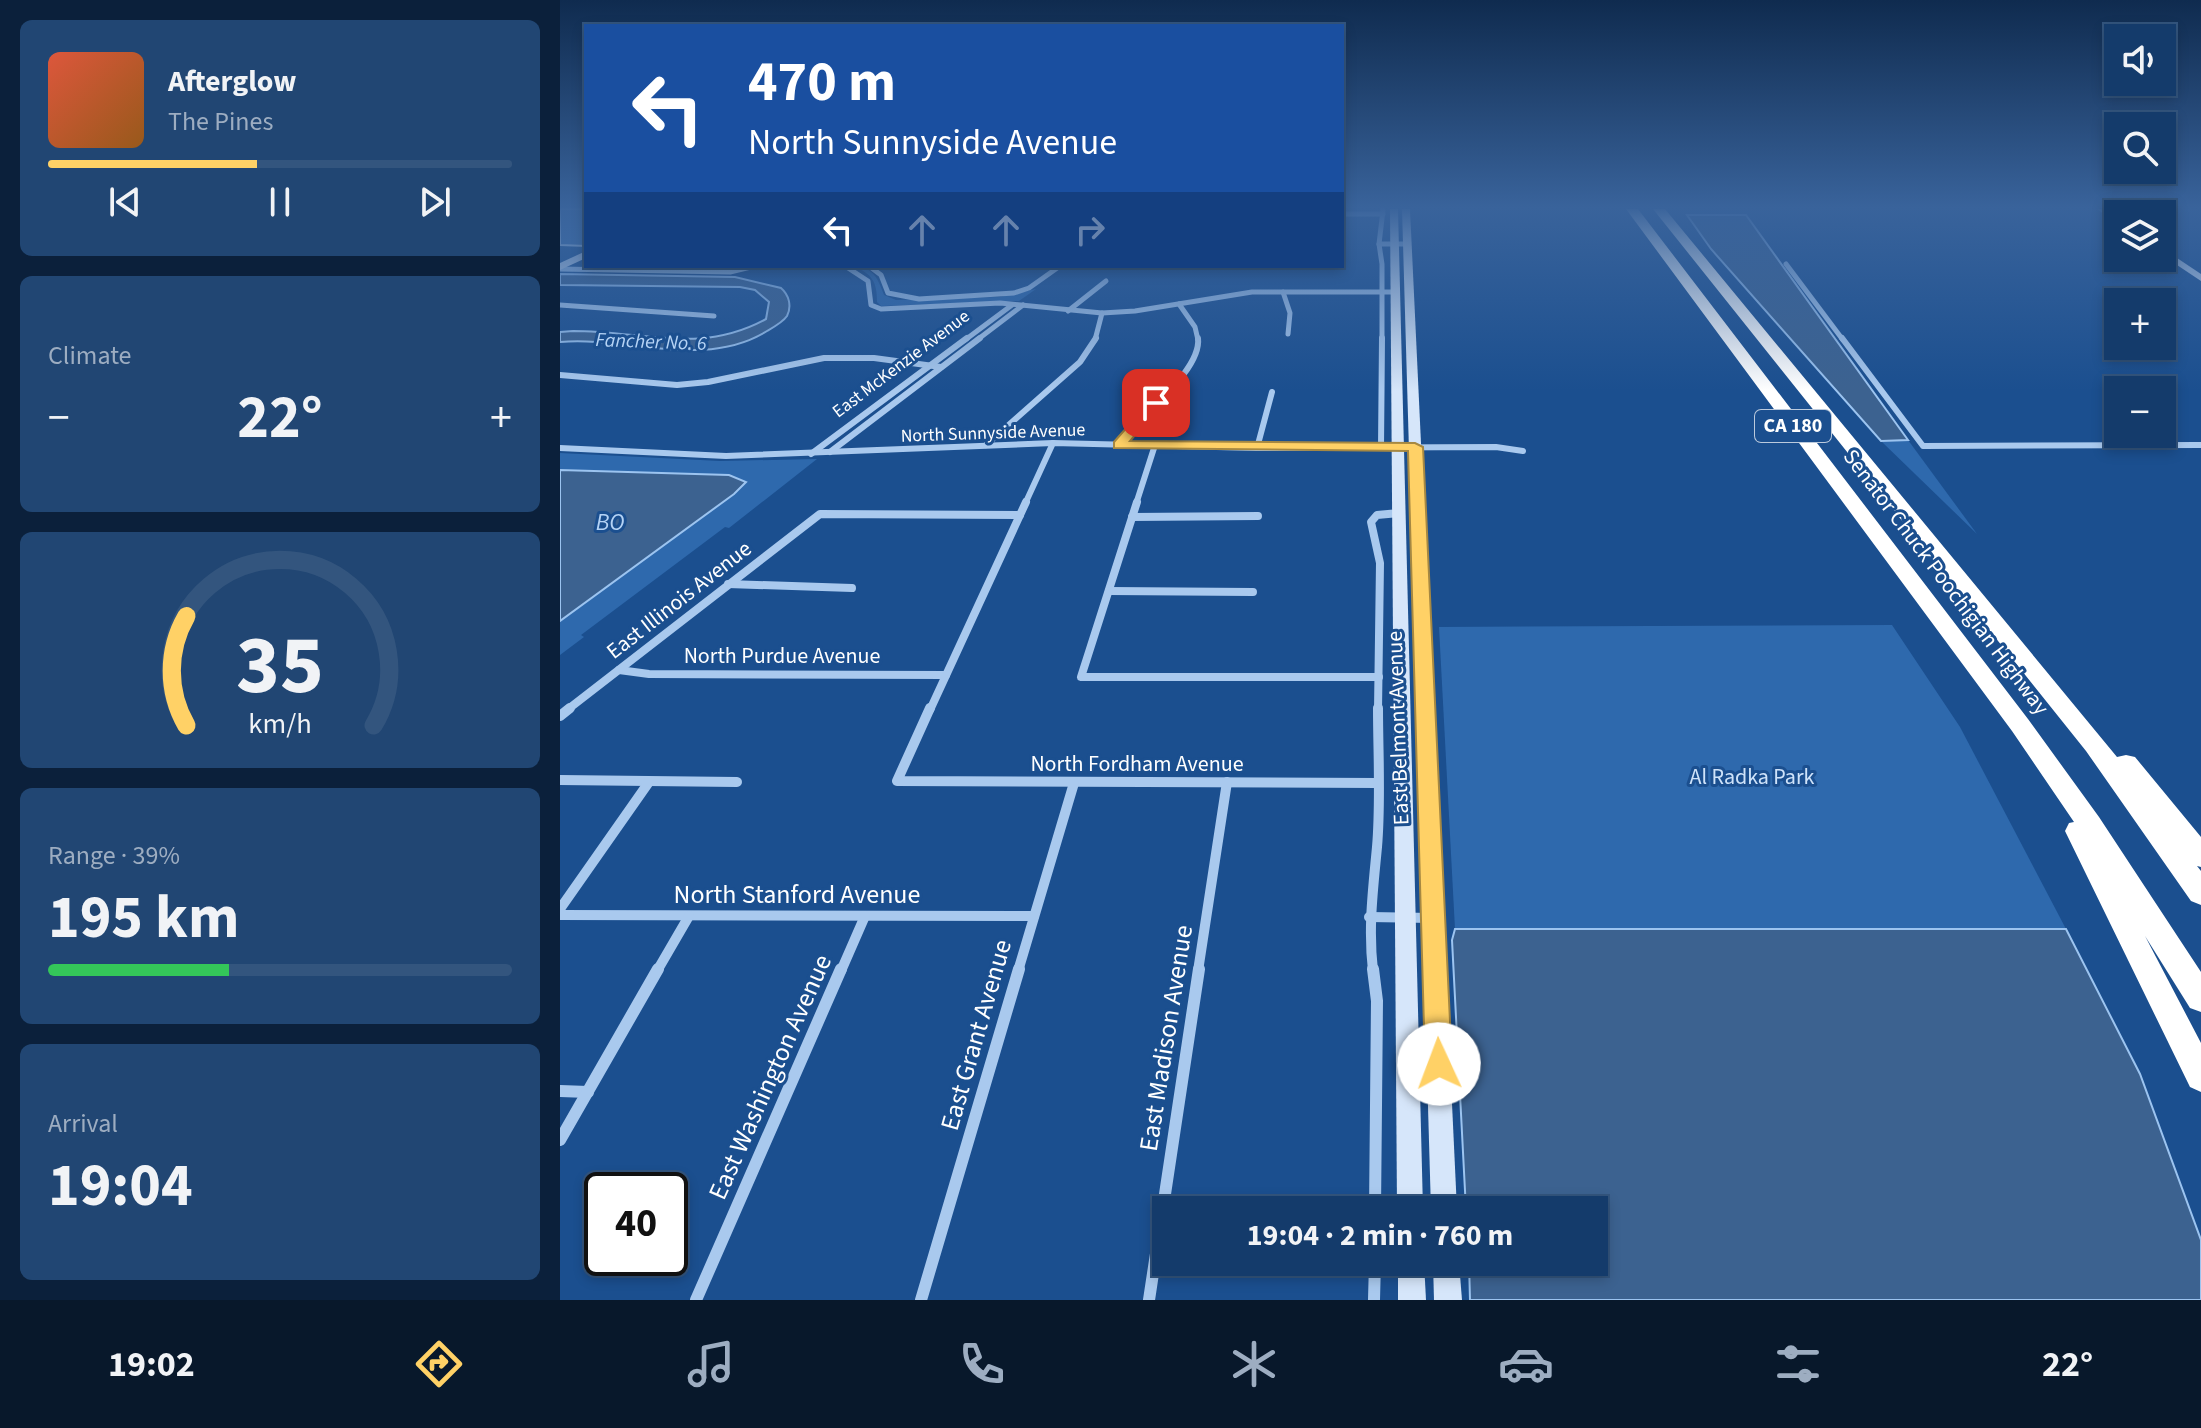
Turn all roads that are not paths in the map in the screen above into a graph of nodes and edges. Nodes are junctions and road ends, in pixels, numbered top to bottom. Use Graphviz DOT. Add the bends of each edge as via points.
graph roads {
  1 [pos="631,270"];
  2 [pos="740,270"];
  3 [pos="852,270"];
  4 [pos="874,270"];
  5 [pos="1055,270"];
  6 [pos="1391,270"];
  7 [pos="1395,270"];
  8 [pos="1675,270"];
  9 [pos="1677,270"];
  10 [pos="1708,270"];
  11 [pos="1710,270"];
  12 [pos="1790,270"];
  13 [pos="1716,280"];
  14 [pos="1106,281"];
  15 [pos="1686,282"];
  16 [pos="1283,292"];
  17 [pos="1389,292"];
  18 [pos="1012,304"];
  19 [pos="1179,304"];
  20 [pos="560,305"];
  21 [pos="1023,305"];
  22 [pos="1067,311"];
  23 [pos="1102,313"];
  24 [pos="714,316"];
  25 [pos="1288,334"];
  26 [pos="929,366"];
  27 [pos="941,367"];
  28 [pos="560,375"];
  29 [pos="1272,392"];
  30 [pos="1053,443"];
  31 [pos="986,445"];
  32 [pos="1119,445"];
  33 [pos="1155,445"];
  34 [pos="2201,445"];
  35 [pos="1399,447"];
  36 [pos="560,448"];
  37 [pos="1257,448"];
  38 [pos="1523,451"];
  39 [pos="829,452"];
  40 [pos="811,454"];
  41 [pos="1399,513"];
  42 [pos="1020,515"];
  43 [pos="1258,516"];
  44 [pos="1132,517"];
  45 [pos="1400,579"];
  46 [pos="727,584"];
  47 [pos="852,588"];
  48 [pos="1109,591"];
  49 [pos="1253,592"];
  50 [pos="1997,625"];
  51 [pos="1423,664"];
  52 [pos="619,670"];
  53 [pos="946,675"];
  54 [pos="1379,677"];
  55 [pos="560,716"];
  56 [pos="2020,725"];
  57 [pos="560,780"];
  58 [pos="649,782"];
  59 [pos="737,782"];
  60 [pos="1227,782"];
  61 [pos="1074,783"];
  62 [pos="1378,783"];
  63 [pos="2201,856"];
  64 [pos="2201,893"];
  65 [pos="560,912"];
  66 [pos="689,916"];
  67 [pos="865,916"];
  68 [pos="1034,916"];
  69 [pos="1369,917"];
  70 [pos="1406,918"];
  71 [pos="1433,918"];
  72 [pos="2201,998"];
  73 [pos="2201,1076"];
  74 [pos="560,1091"];
  75 [pos="588,1092"];
  76 [pos="560,1140"];
  77 [pos="1375,1196"];
  78 [pos="1410,1196"];
  79 [pos="1443,1196"];
  80 [pos="1375,1276"];
  81 [pos="1411,1276"];
  82 [pos="1447,1276"];
  83 [pos="696,1300"];
  84 [pos="921,1300"];
  85 [pos="1149,1300"];
  86 [pos="1374,1300"];
  87 [pos="1412,1300"];
  88 [pos="1448,1300"];
  1 -- 2 [label="street"];
  3 -- 18 [label="street" via="870,286 870,303 877,308"];
  4 -- 5 [label="street" via="892,296 919,299 1014,293"];
  6 -- 17 [label="street, East Belmont Avenue"];
  7 -- 35 [label="street, East Belmont Avenue"];
  8 -- 15 [label="highway"];
  9 -- 15 [label="highway, Senator Chuck Poochigian Highway / CA 180"];
  10 -- 13 [label="highway, CA 180"];
  11 -- 13 [label="highway"];
  12 -- 34 [label="street" via="1923,446"];
  13 -- 50 [label="highway, Senator Chuck Poochigian Highway / CA 180"];
  14 -- 22 [label="street"];
  15 -- 56 [label="highway, Senator Chuck Poochigian Highway / CA 180"];
  16 -- 17 [label="street"];
  16 -- 19 [label="street"];
  16 -- 25 [label="street" via="1290,313"];
  17 -- 35 [label="street, East Belmont Avenue"];
  18 -- 21 [label="street"];
  18 -- 26 [label="street, East McKenzie Avenue"];
  19 -- 23 [label="street"];
  19 -- 32 [label="street" via="1198,332 1189,367"];
  20 -- 24 [label="street"];
  21 -- 22 [label="street"];
  21 -- 27 [label="street, East McKenzie Avenue"];
  22 -- 23 [label="street"];
  23 -- 31 [label="street" via="1095,341 1080,362"];
  26 -- 27 [label="street"];
  26 -- 28 [label="street" via="827,358 675,385"];
  26 -- 40 [label="street, East McKenzie Avenue"];
  27 -- 39 [label="street, East McKenzie Avenue"];
  29 -- 37 [label="street"];
  30 -- 31 [label="street, North Sunnyside Avenue"];
  30 -- 32 [label="street, North Sunnyside Avenue"];
  30 -- 42 [label="street"];
  31 -- 39 [label="street, North Sunnyside Avenue"];
  32 -- 33 [label="street, North Sunnyside Avenue"];
  33 -- 37 [label="street, North Sunnyside Avenue"];
  33 -- 44 [label="street"];
  35 -- 37 [label="street, North Sunnyside Avenue"];
  35 -- 38 [label="street, North Sunnyside Avenue"];
  35 -- 41 [label="street, East Belmont Avenue"];
  35 -- 51 [label="street, East Belmont Avenue"];
  36 -- 40 [label="street, North Sunnyside Avenue" via="695,456"];
  39 -- 40 [label="street, North Sunnyside Avenue"];
  41 -- 45 [label="street, East Belmont Avenue"];
  41 -- 54 [label="street, East Belmont Avenue" via="1377,515 1371,522 1380,563"];
  42 -- 46 [label="street, East Illinois Avenue" via="820,514"];
  42 -- 53 [label="street"];
  43 -- 44 [label="street"];
  44 -- 48 [label="street"];
  45 -- 51 [label="street" via="1410,606 1413,659"];
  45 -- 70 [label="street, East Belmont Avenue"];
  46 -- 47 [label="street"];
  46 -- 52 [label="street, East Illinois Avenue"];
  48 -- 49 [label="street"];
  48 -- 54 [label="street" via="1081,677"];
  50 -- 63 [label="highway" via="2074,704"];
  50 -- 64 [label="highway, Senator Chuck Poochigian Highway / CA 180" via="2095,745"];
  51 -- 71 [label="street, East Belmont Avenue"];
  52 -- 53 [label="street, North Purdue Avenue"];
  52 -- 55 [label="street, East Illinois Avenue"];
  53 -- 61 [label="street, North Fordham Avenue" via="897,781"];
  54 -- 62 [label="street, East Belmont Avenue"];
  56 -- 72 [label="highway, Senator Chuck Poochigian Highway / CA 180"];
  56 -- 73 [label="highway" via="2098,867"];
  57 -- 58 [label="street"];
  58 -- 59 [label="street"];
  58 -- 65 [label="street"];
  60 -- 61 [label="street, North Fordham Avenue"];
  60 -- 62 [label="street, North Fordham Avenue"];
  60 -- 85 [label="street, East Madison Avenue"];
  61 -- 68 [label="street, East Grant Avenue"];
  62 -- 69 [label="street, East Belmont Avenue"];
  65 -- 66 [label="street, North Stanford Avenue"];
  66 -- 67 [label="street, North Stanford Avenue"];
  66 -- 75 [label="street"];
  67 -- 68 [label="street, North Stanford Avenue"];
  67 -- 83 [label="street, East Washington Avenue"];
  68 -- 84 [label="street, East Grant Avenue"];
  69 -- 70 [label="street"];
  69 -- 77 [label="street, East Belmont Avenue" via="1377,1001"];
  70 -- 71 [label="street"];
  70 -- 78 [label="street, East Belmont Avenue"];
  71 -- 79 [label="street, East Belmont Avenue"];
  74 -- 75 [label="street"];
  75 -- 76 [label="street"];
  80 -- 86 [label="street"];
  81 -- 87 [label="street"];
  82 -- 88 [label="street"];
}
